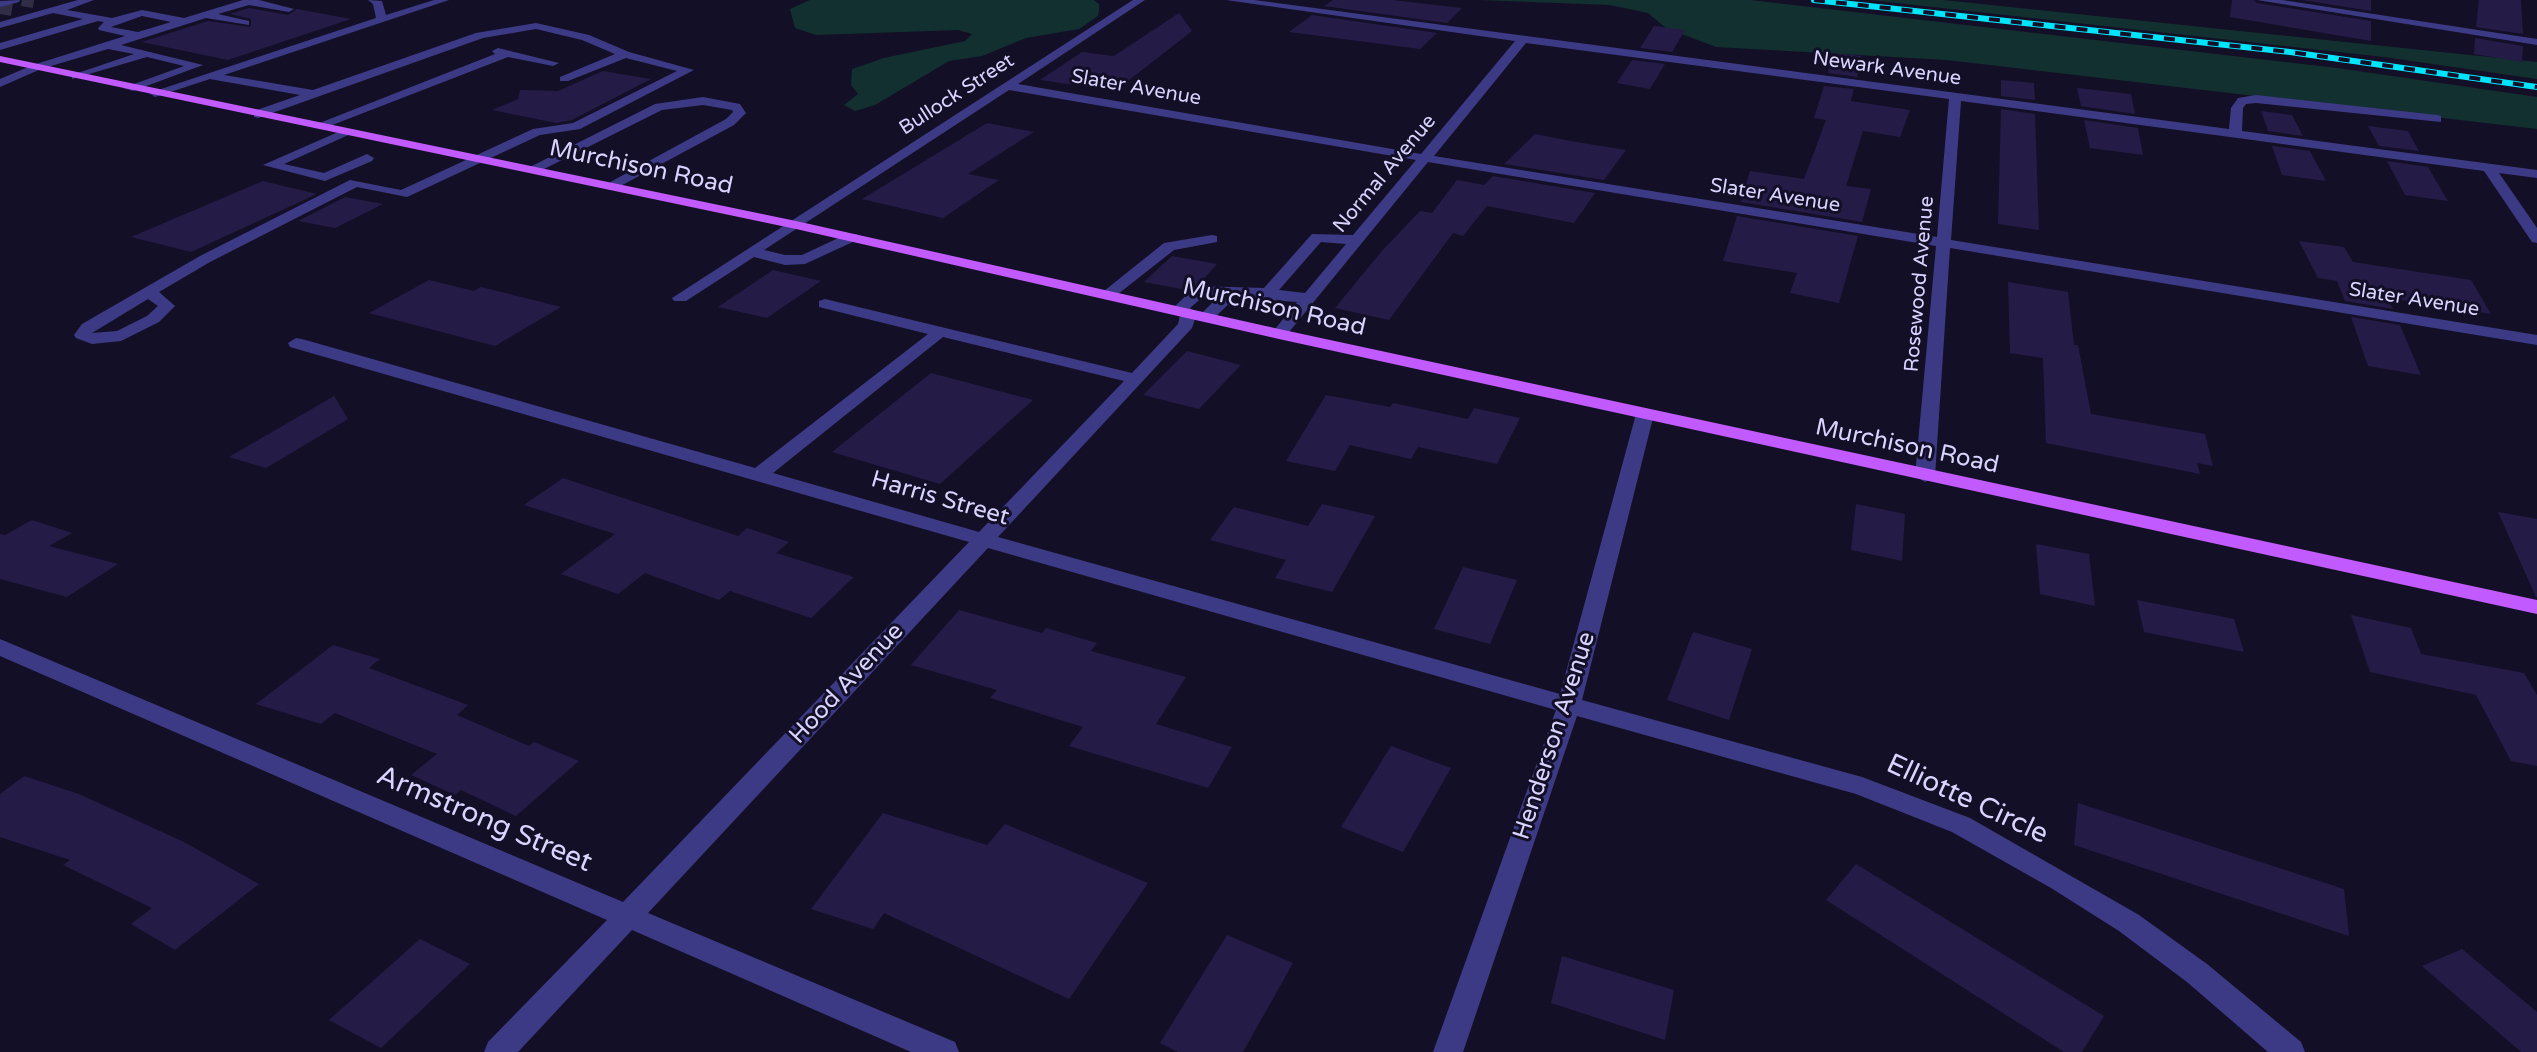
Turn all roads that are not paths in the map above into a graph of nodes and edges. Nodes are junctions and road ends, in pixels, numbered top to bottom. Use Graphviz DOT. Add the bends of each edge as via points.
graph roads {
  1 [pos="89,0"];
  2 [pos="373,0"];
  3 [pos="444,0"];
  4 [pos="1140,0"];
  5 [pos="1231,0"];
  6 [pos="2262,0"];
  7 [pos="251,1"];
  8 [pos="0,4"];
  9 [pos="18,6"];
  10 [pos="58,9"];
  11 [pos="289,9"];
  12 [pos="205,15"];
  13 [pos="0,16"];
  14 [pos="98,18"];
  15 [pos="382,20"];
  16 [pos="112,21"];
  17 [pos="185,21"];
  18 [pos="245,23"];
  19 [pos="0,25"];
  20 [pos="138,36"];
  21 [pos="1523,39"];
  22 [pos="459,42"];
  23 [pos="2537,42"];
  24 [pos="106,45"];
  25 [pos="0,47"];
  26 [pos="507,53"];
  27 [pos="146,54"];
  28 [pos="625,54"];
  29 [pos="0,59"];
  30 [pos="553,63"];
  31 [pos="37,67"];
  32 [pos="208,75"];
  33 [pos="76,77"];
  34 [pos="564,79"];
  35 [pos="0,83"];
  36 [pos="1007,86"];
  37 [pos="129,88"];
  38 [pos="326,89"];
  39 [pos="155,93"];
  40 [pos="312,94"];
  41 [pos="1955,96"];
  42 [pos="379,103"];
  43 [pos="258,114"];
  44 [pos="2437,119"];
  45 [pos="318,126"];
  46 [pos="349,132"];
  47 [pos="2235,133"];
  48 [pos="367,158"];
  49 [pos="1424,158"];
  50 [pos="479,159"];
  51 [pos="2488,167"];
  52 [pos="531,170"];
  53 [pos="2537,174"];
  54 [pos="610,186"];
  55 [pos="796,225"];
  56 [pos="852,237"];
  57 [pos="1212,239"];
  58 [pos="2537,239"];
  59 [pos="1356,240"];
  60 [pos="1943,244"];
  61 [pos="753,252"];
  62 [pos="1316,264"];
  63 [pos="148,293"];
  64 [pos="1231,293"];
  65 [pos="1268,293"];
  66 [pos="1107,295"];
  67 [pos="680,298"];
  68 [pos="1307,298"];
  69 [pos="825,304"];
  70 [pos="1191,314"];
  71 [pos="940,332"];
  72 [pos="1279,334"];
  73 [pos="2537,340"];
  74 [pos="296,343"];
  75 [pos="1136,379"];
  76 [pos="1645,414"];
  77 [pos="760,474"];
  78 [pos="1925,476"];
  79 [pos="983,539"];
  80 [pos="2537,607"];
  81 [pos="0,647"];
  82 [pos="1569,705"];
  83 [pos="628,917"];
  84 [pos="499,1052"];
  85 [pos="944,1052"];
  86 [pos="1448,1052"];
  87 [pos="2290,1052"];
  1 -- 10 [label="street"];
  2 -- 15 [label="street"];
  3 -- 15 [label="street"];
  4 -- 36 [label="street, Bullock Street"];
  5 -- 21 [label="street, Newark Avenue"];
  6 -- 23 [label="street"];
  7 -- 11 [label="street"];
  7 -- 12 [label="street"];
  8 -- 9 [label="street"];
  9 -- 10 [label="street"];
  9 -- 13 [label="street"];
  9 -- 19 [label="street"];
  10 -- 14 [label="street"];
  12 -- 17 [label="street"];
  12 -- 18 [label="street"];
  14 -- 16 [label="street"];
  14 -- 25 [label="street"];
  15 -- 32 [label="street"];
  16 -- 17 [label="street" via="142,13"];
  16 -- 20 [label="street" via="103,28"];
  17 -- 20 [label="street"];
  20 -- 24 [label="street"];
  21 -- 41 [label="street, Newark Avenue"];
  21 -- 49 [label="street, Normal Avenue"];
  22 -- 26 [label="street"];
  22 -- 28 [label="street" via="536,26 585,37"];
  22 -- 38 [label="street"];
  24 -- 27 [label="street"];
  24 -- 31 [label="street"];
  26 -- 30 [label="street"];
  26 -- 42 [label="street"];
  27 -- 33 [label="street"];
  27 -- 37 [label="street" via="197,65"];
  28 -- 34 [label="street"];
  28 -- 50 [label="street" via="688,70 576,126 537,132"];
  29 -- 31 [label="main road, Murchison Road"];
  31 -- 33 [label="main road, Murchison Road"];
  31 -- 35 [label="street"];
  32 -- 39 [label="street"];
  32 -- 40 [label="street"];
  33 -- 37 [label="main road, Murchison Road"];
  36 -- 49 [label="street, Slater Avenue"];
  36 -- 55 [label="street, Bullock Street"];
  37 -- 39 [label="main road, Murchison Road"];
  38 -- 40 [label="street"];
  38 -- 42 [label="street"];
  39 -- 43 [label="main road, Murchison Road"];
  40 -- 43 [label="street"];
  41 -- 47 [label="street, Newark Avenue"];
  41 -- 60 [label="street, Rosewood Avenue"];
  42 -- 45 [label="street"];
  43 -- 45 [label="main road, Murchison Road"];
  44 -- 47 [label="street" via="2256,99 2242,101 2237,108"];
  45 -- 46 [label="main road, Murchison Road"];
  46 -- 48 [label="street" via="270,165 325,177"];
  46 -- 50 [label="main road, Murchison Road"];
  47 -- 51 [label="street, Newark Avenue"];
  49 -- 59 [label="street, Normal Avenue"];
  49 -- 60 [label="street, Slater Avenue"];
  50 -- 52 [label="main road, Murchison Road"];
  50 -- 63 [label="street" via="402,194 355,183"];
  51 -- 53 [label="street, Newark Avenue"];
  51 -- 58 [label="street"];
  52 -- 54 [label="main road, Murchison Road"];
  52 -- 54 [label="street" via="659,107 703,101 736,107 740,113"];
  54 -- 55 [label="main road, Murchison Road"];
  55 -- 56 [label="main road, Murchison Road"];
  55 -- 61 [label="street, Bullock Street"];
  56 -- 61 [label="street" via="805,259"];
  56 -- 66 [label="main road, Murchison Road"];
  57 -- 66 [label="street" via="1169,246"];
  59 -- 62 [label="street, Normal Avenue"];
  59 -- 62 [label="street" via="1317,237"];
  60 -- 73 [label="street, Slater Avenue"];
  60 -- 78 [label="street, Rosewood Avenue"];
  61 -- 67 [label="street, Bullock Street"];
  62 -- 65 [label="street"];
  62 -- 68 [label="street, Normal Avenue"];
  63 -- 63 [label="street" via="88,327 82,335 121,336 153,319 167,306"];
  64 -- 65 [label="street"];
  64 -- 70 [label="street"];
  64 -- 70 [label="street" via="1202,289"];
  65 -- 68 [label="street"];
  66 -- 70 [label="main road, Murchison Road"];
  68 -- 72 [label="street, Normal Avenue"];
  69 -- 71 [label="street"];
  70 -- 72 [label="main road, Murchison Road"];
  70 -- 75 [label="street, Hood Avenue"];
  71 -- 75 [label="street"];
  71 -- 77 [label="street"];
  72 -- 76 [label="main road, Murchison Road"];
  74 -- 77 [label="street, Harris Street"];
  75 -- 79 [label="street, Hood Avenue"];
  76 -- 78 [label="main road, Murchison Road"];
  76 -- 82 [label="street, Henderson Avenue"];
  77 -- 79 [label="street, Harris Street"];
  78 -- 80 [label="main road, Murchison Road"];
  79 -- 82 [label="street, Harris Street"];
  79 -- 83 [label="street, Hood Avenue"];
  81 -- 83 [label="street, Armstrong Street"];
  82 -- 86 [label="street, Henderson Avenue"];
  82 -- 87 [label="street, Elliotte Circle" via="1862,786 1961,825 2129,923"];
  83 -- 84 [label="street, Hood Avenue"];
  83 -- 85 [label="street, Armstrong Street"];
}
